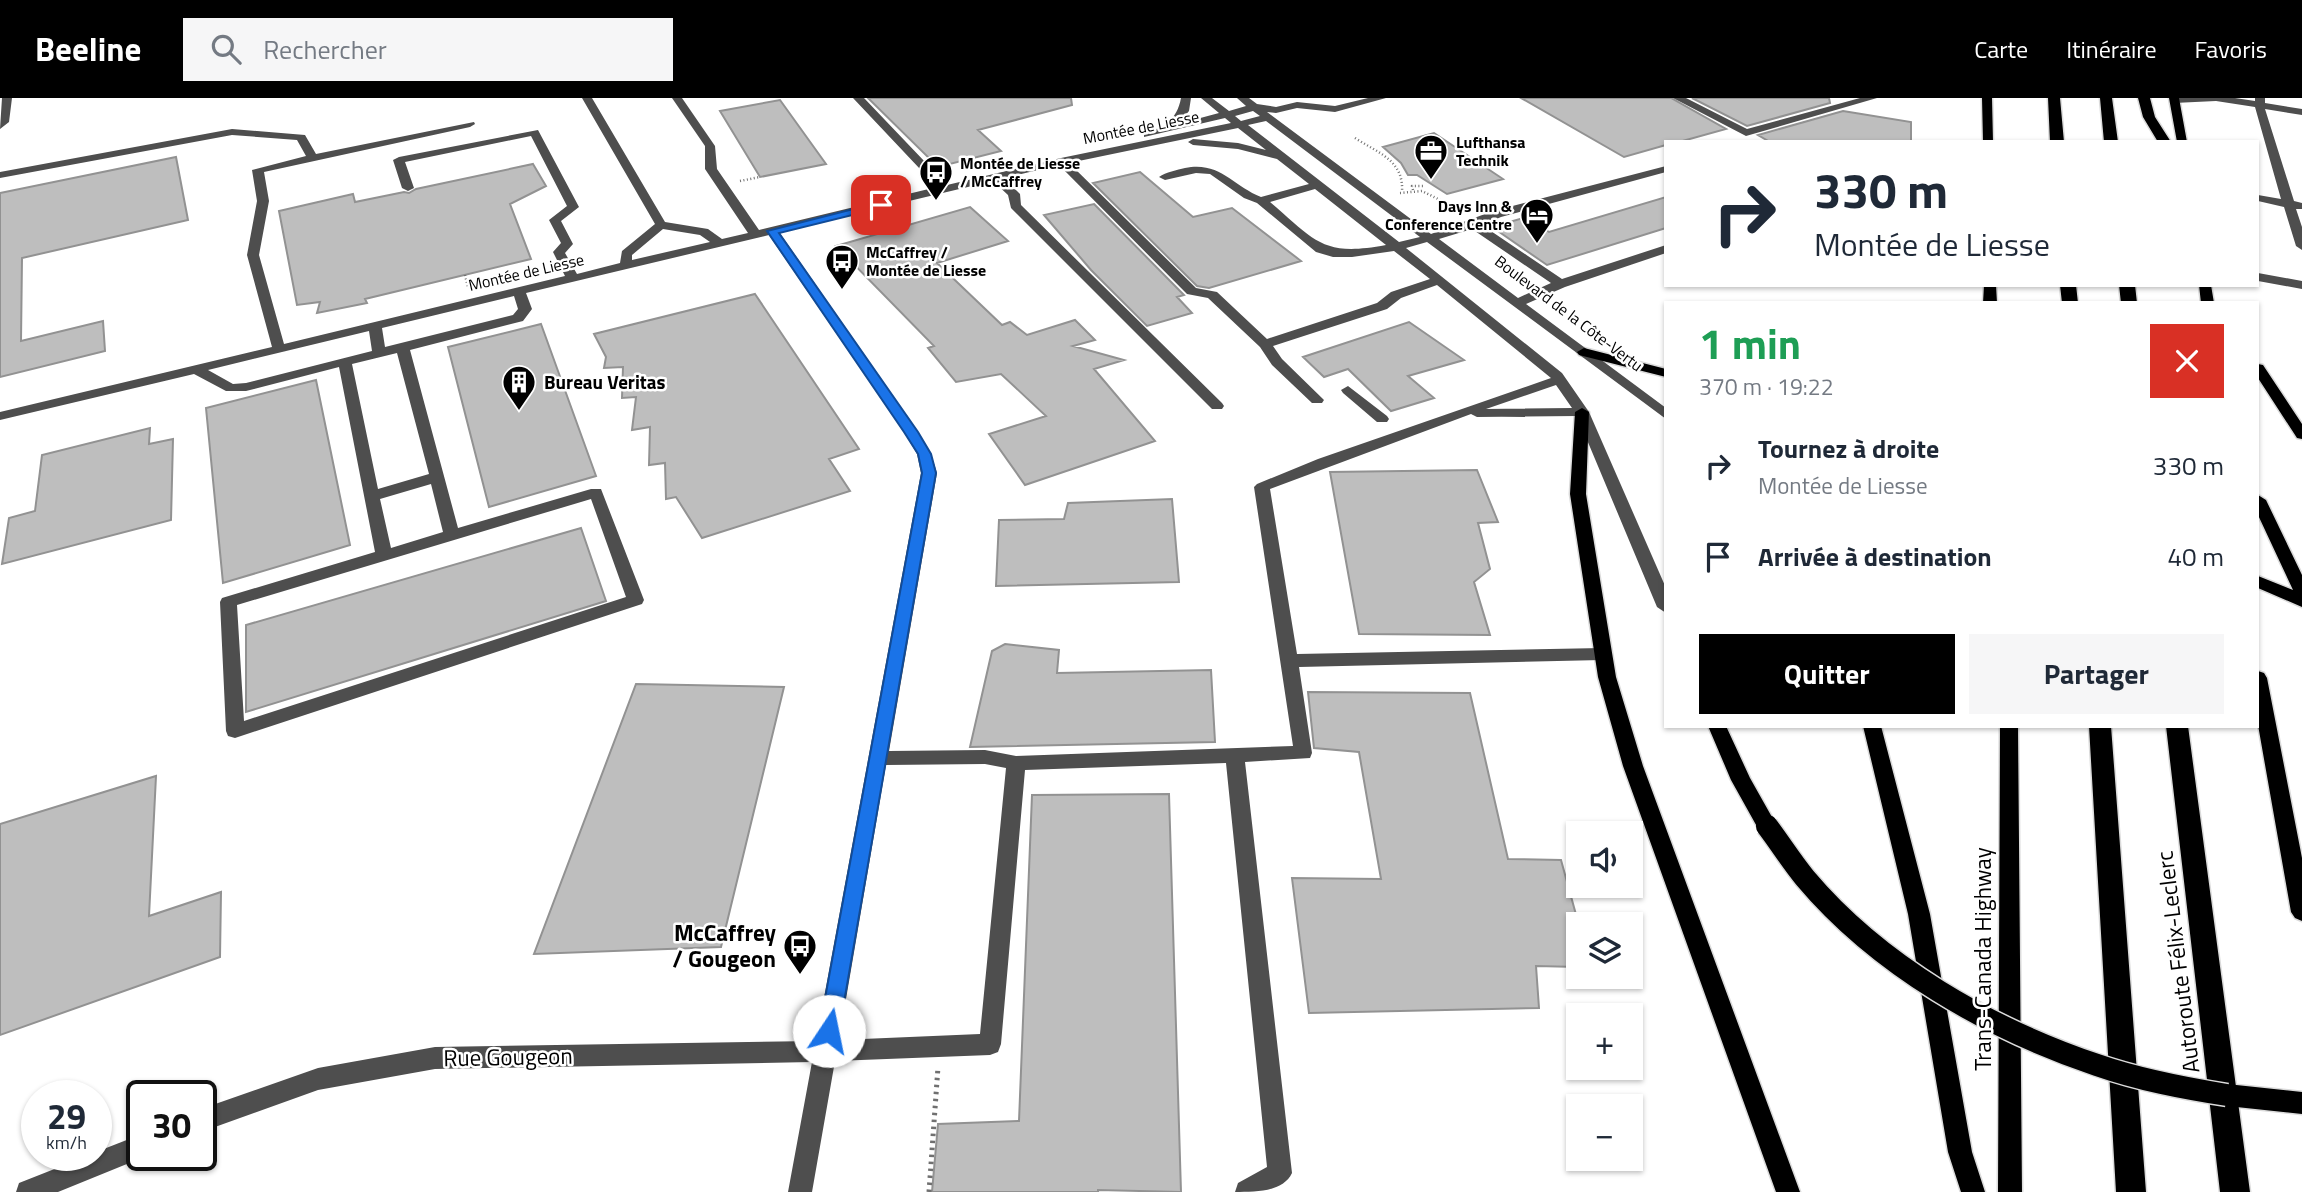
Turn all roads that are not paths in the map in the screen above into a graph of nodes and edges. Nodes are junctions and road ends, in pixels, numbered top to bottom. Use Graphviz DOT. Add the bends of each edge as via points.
graph roads {
  1 [pos="7,98"];
  2 [pos="586,98"];
  3 [pos="677,98"];
  4 [pos="858,98"];
  5 [pos="1186,98"];
  6 [pos="1206,98"];
  7 [pos="1242,98"];
  8 [pos="1381,98"];
  9 [pos="1678,98"];
  10 [pos="1872,98"];
  11 [pos="1987,98"];
  12 [pos="2054,98"];
  13 [pos="2106,98"];
  14 [pos="2144,98"];
  15 [pos="2217,98"];
  16 [pos="2174,99"];
  17 [pos="2260,102"];
  18 [pos="1256,107"];
  19 [pos="2302,112"];
  20 [pos="1227,113"];
  21 [pos="1273,113"];
  22 [pos="470,124"];
  23 [pos="1240,124"];
  24 [pos="0,126"];
  25 [pos="1169,128"];
  26 [pos="1987,140"];
  27 [pos="2057,140"];
  28 [pos="2111,140"];
  29 [pos="2164,140"];
  30 [pos="2182,140"];
  31 [pos="1168,141"];
  32 [pos="313,158"];
  33 [pos="1284,158"];
  34 [pos="1060,161"];
  35 [pos="1664,170"];
  36 [pos="0,176"];
  37 [pos="996,177"];
  38 [pos="1165,177"];
  39 [pos="1317,185"];
  40 [pos="408,188"];
  41 [pos="945,189"];
  42 [pos="2259,198"];
  43 [pos="1261,201"];
  44 [pos="2288,204"];
  45 [pos="2302,206"];
  46 [pos="1473,224"];
  47 [pos="661,225"];
  48 [pos="764,233"];
  49 [pos="1429,236"];
  50 [pos="720,243"];
  51 [pos="1395,245"];
  52 [pos="2302,246"];
  53 [pos="1664,250"];
  54 [pos="626,265"];
  55 [pos="2259,277"];
  56 [pos="573,279"];
  57 [pos="1439,280"];
  58 [pos="1560,284"];
  59 [pos="2302,285"];
  60 [pos="519,291"];
  61 [pos="1518,303"];
  62 [pos="375,326"];
  63 [pos="1265,344"];
  64 [pos="403,348"];
  65 [pos="279,349"];
  66 [pos="1584,352"];
  67 [pos="379,354"];
  68 [pos="345,362"];
  69 [pos="196,369"];
  70 [pos="2259,370"];
  71 [pos="1664,372"];
  72 [pos="1560,380"];
  73 [pos="1348,390"];
  74 [pos="1317,400"];
  75 [pos="1217,406"];
  76 [pos="1582,412"];
  77 [pos="1465,413"];
  78 [pos="1664,413"];
  79 [pos="0,416"];
  80 [pos="1382,419"];
  81 [pos="2302,435"];
  82 [pos="437,477"];
  83 [pos="372,496"];
  84 [pos="2259,502"];
  85 [pos="452,535"];
  86 [pos="384,555"];
  87 [pos="2259,582"];
  88 [pos="2302,592"];
  89 [pos="2302,601"];
  90 [pos="1664,602"];
  91 [pos="1602,654"];
  92 [pos="1290,661"];
  93 [pos="2259,683"];
  94 [pos="1718,728"];
  95 [pos="1872,728"];
  96 [pos="2009,728"];
  97 [pos="2100,728"];
  98 [pos="2178,728"];
  99 [pos="1235,755"];
  100 [pos="879,758"];
  101 [pos="1016,763"];
  102 [pos="2302,912"];
  103 [pos="825,1052"];
  104 [pos="2296,1099"];
  105 [pos="217,1115"];
  106 [pos="126,1152"];
  107 [pos="28,1192"];
  108 [pos="800,1192"];
  109 [pos="1247,1192"];
  110 [pos="1788,1192"];
  111 [pos="1973,1192"];
  112 [pos="2010,1192"];
  113 [pos="2131,1192"];
  114 [pos="2235,1192"];
  1 -- 24 [label="street"];
  2 -- 47 [label="street"];
  3 -- 48 [label="street" via="710,146 711,169"];
  4 -- 41 [label="street"];
  5 -- 25 [label="street" via="1184,111"];
  6 -- 20 [label="street"];
  7 -- 18 [label="street, Boulevard de la Côte-Vertu"];
  8 -- 21 [label="street, Montée de Liesse" via="1335,109 1297,105"];
  9 -- 10 [label="street" via="1746,133"];
  11 -- 26 [label="main road"];
  12 -- 27 [label="highway"];
  13 -- 28 [label="highway"];
  14 -- 29 [label="highway" via="2149,117"];
  15 -- 16 [label="street"];
  15 -- 17 [label="street"];
  16 -- 30 [label="main road"];
  17 -- 19 [label="street"];
  17 -- 44 [label="street"];
  18 -- 20 [label="street, Montée de Liesse"];
  18 -- 21 [label="street, Boulevard de la Côte-Vertu"];
  20 -- 23 [label="street"];
  20 -- 25 [label="street, Montée de Liesse"];
  21 -- 23 [label="street, Montée de Liesse"];
  21 -- 49 [label="street, Boulevard de la Côte-Vertu"];
  22 -- 32 [label="street"];
  23 -- 31 [label="street, Montée de Liesse"];
  23 -- 33 [label="street"];
  25 -- 34 [label="street, Montée de Liesse"];
  31 -- 33 [label="street" via="1222,144"];
  31 -- 34 [label="street, Montée de Liesse"];
  32 -- 36 [label="street" via="301,136 232,132"];
  32 -- 65 [label="street" via="258,170 263,201 253,255"];
  33 -- 39 [label="street"];
  34 -- 37 [label="street, Montée de Liesse"];
  34 -- 63 [label="street" via="1192,291 1212,295"];
  35 -- 46 [label="street"];
  37 -- 41 [label="street, Montée de Liesse"];
  37 -- 75 [label="street" via="1014,194 1015,206"];
  38 -- 43 [label="street" via="1198,170 1214,172 1249,198"];
  39 -- 43 [label="street"];
  39 -- 51 [label="street"];
  40 -- 56 [label="street" via="398,160 534,132 573,207 555,220 567,244 559,252"];
  41 -- 48 [label="street, Montée de Liesse"];
  42 -- 44 [label="street"];
  43 -- 51 [label="street" via="1329,253 1361,254"];
  44 -- 45 [label="street"];
  44 -- 52 [label="street"];
  46 -- 49 [label="street"];
  46 -- 58 [label="street"];
  47 -- 50 [label="street" via="704,232"];
  47 -- 54 [label="street" via="626,254"];
  48 -- 50 [label="street, Montée de Liesse"];
  48 -- 100 [label="street" via="911,432 928,464 929,482"];
  49 -- 51 [label="street"];
  49 -- 61 [label="street, Boulevard de la Côte-Vertu"];
  50 -- 54 [label="street, Montée de Liesse"];
  51 -- 57 [label="street"];
  53 -- 58 [label="street"];
  54 -- 56 [label="street, Montée de Liesse"];
  55 -- 59 [label="street"];
  56 -- 60 [label="street, Montée de Liesse"];
  57 -- 63 [label="street" via="1396,295 1382,306"];
  57 -- 72 [label="street"];
  58 -- 61 [label="street"];
  60 -- 62 [label="street, Montée de Liesse"];
  60 -- 64 [label="street" via="525,309 518,318"];
  61 -- 66 [label="street, Boulevard de la Côte-Vertu"];
  62 -- 65 [label="street, Montée de Liesse"];
  62 -- 67 [label="street"];
  63 -- 74 [label="street"];
  64 -- 67 [label="street"];
  64 -- 82 [label="street"];
  65 -- 69 [label="street, Montée de Liesse"];
  66 -- 71 [label="main road"];
  66 -- 78 [label="street, Boulevard de la Côte-Vertu"];
  67 -- 68 [label="street"];
  68 -- 69 [label="street" via="231,388"];
  68 -- 83 [label="street"];
  69 -- 79 [label="street, Montée de Liesse"];
  70 -- 81 [label="main road"];
  72 -- 76 [label="street"];
  72 -- 77 [label="street"];
  73 -- 80 [label="street"];
  76 -- 77 [label="street"];
  76 -- 90 [label="street"];
  76 -- 91 [label="main road" via="1578,494"];
  77 -- 92 [label="street" via="1262,487"];
  82 -- 83 [label="street"];
  82 -- 85 [label="street"];
  83 -- 86 [label="street"];
  84 -- 88 [label="main road"];
  85 -- 86 [label="street"];
  85 -- 86 [label="street" via="596,492 636,600 235,731 228,601"];
  87 -- 89 [label="main road"];
  91 -- 92 [label="street"];
  91 -- 110 [label="main road" via="1633,766"];
  92 -- 99 [label="street" via="1303,753"];
  93 -- 102 [label="main road"];
  94 -- 104 [label="main road, bridge" via="1767,826 1807,879 1865,934 1920,977 2011,1030 2138,1078 2204,1092"];
  95 -- 111 [label="main road" via="1919,914 1960,1152"];
  96 -- 112 [label="main road, Trans-Canada Highway"];
  97 -- 113 [label="highway"];
  98 -- 114 [label="highway, Autoroute Félix-Leclerc"];
  99 -- 101 [label="street"];
  99 -- 109 [label="street" via="1280,1173"];
  100 -- 101 [label="street" via="985,757"];
  100 -- 103 [label="street"];
  101 -- 103 [label="street, Rue Gougeon" via="990,1044"];
  103 -- 105 [label="street, Rue Gougeon" via="435,1058 318,1079"];
  103 -- 108 [label="street"];
  106 -- 107 [label="street"];
}
